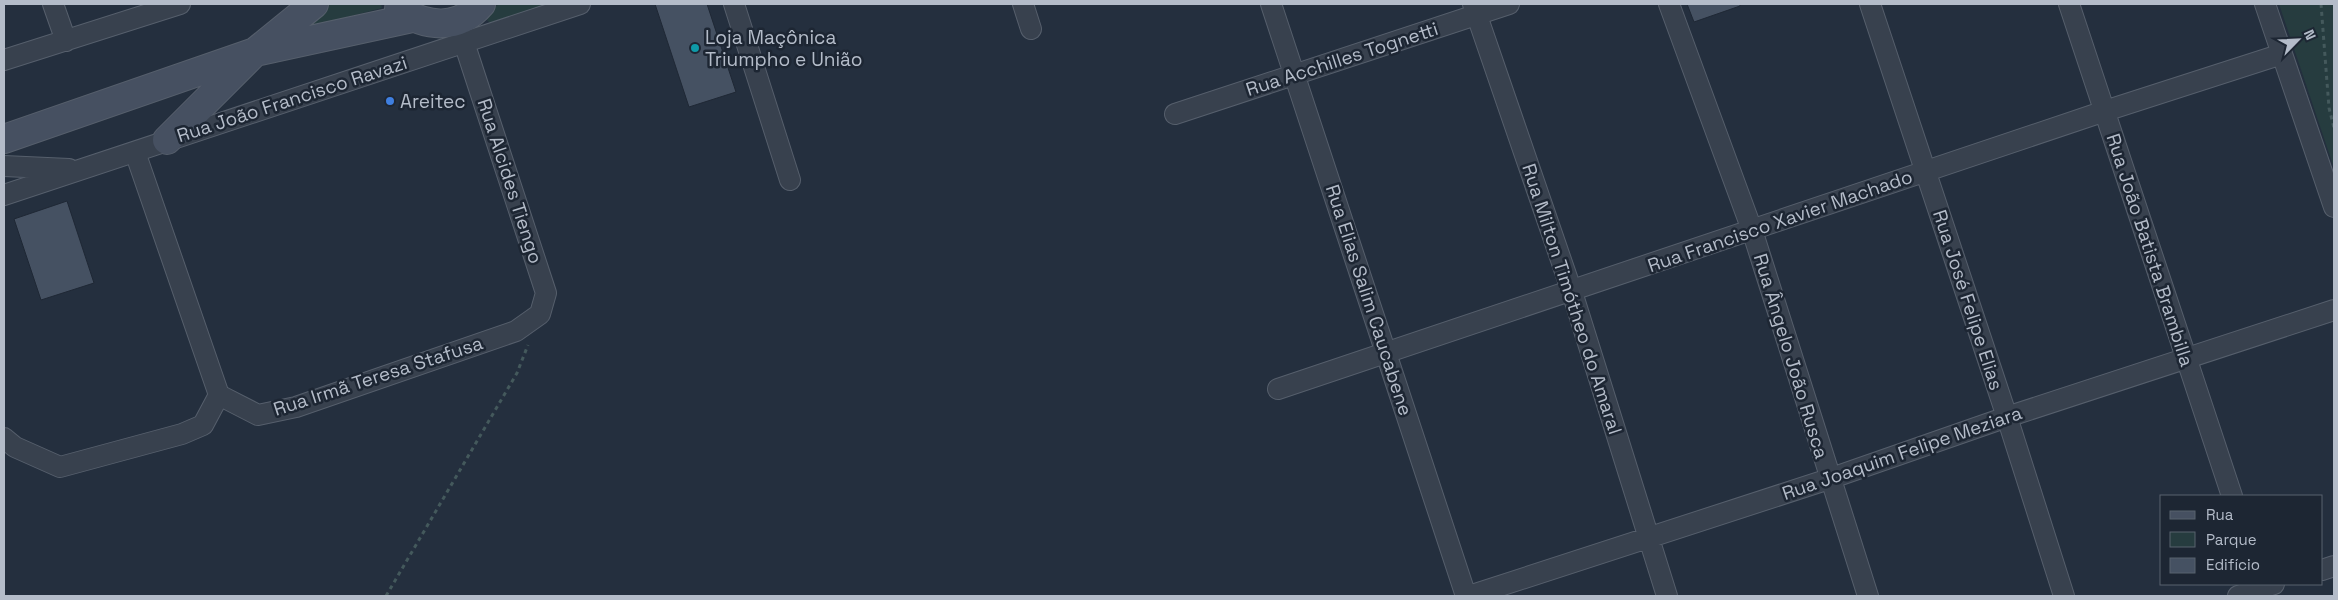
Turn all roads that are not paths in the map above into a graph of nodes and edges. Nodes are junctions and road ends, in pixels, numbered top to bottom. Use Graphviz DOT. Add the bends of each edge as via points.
graph roads {
  1 [pos="53,4"];
  2 [pos="180,4"];
  3 [pos="314,4"];
  4 [pos="481,4"];
  5 [pos="580,4"];
  6 [pos="734,4"];
  7 [pos="1022,4"];
  8 [pos="1271,4"];
  9 [pos="1509,4"];
  10 [pos="1669,4"];
  11 [pos="1870,4"];
  12 [pos="2069,4"];
  13 [pos="2265,4"];
  14 [pos="1475,9"];
  15 [pos="403,11"];
  16 [pos="1031,29"];
  17 [pos="461,31"];
  18 [pos="66,41"];
  19 [pos="255,52"];
  20 [pos="2282,54"];
  21 [pos="4,60"];
  22 [pos="1296,75"];
  23 [pos="2105,111"];
  24 [pos="1175,114"];
  25 [pos="4,139"];
  26 [pos="167,140"];
  27 [pos="135,152"];
  28 [pos="4,166"];
  29 [pos="81,170"];
  30 [pos="1926,172"];
  31 [pos="790,180"];
  32 [pos="4,195"];
  33 [pos="2334,207"];
  34 [pos="1752,230"];
  35 [pos="1572,292"];
  36 [pos="2334,310"];
  37 [pos="540,314"];
  38 [pos="1386,354"];
  39 [pos="2186,358"];
  40 [pos="1278,389"];
  41 [pos="219,395"];
  42 [pos="2007,417"];
  43 [pos="4,438"];
  44 [pos="1829,479"];
  45 [pos="2232,495"];
  46 [pos="1649,538"];
  47 [pos="2266,585"];
  48 [pos="1468,596"];
  49 [pos="1667,596"];
  50 [pos="1868,596"];
  51 [pos="2064,596"];
  52 [pos="2238,596"];
  1 -- 18 [label="street"];
  2 -- 18 [label="street"];
  3 -- 19 [label="main road"];
  4 -- 17 [label="main road" via="467,16"];
  5 -- 17 [label="street, Rua João Francisco Ravazi"];
  6 -- 31 [label="street"];
  7 -- 16 [label="street"];
  8 -- 22 [label="street, Rua Elias Salim Caucabene"];
  9 -- 14 [label="street, Rua Acchilles Tognetti"];
  10 -- 34 [label="street, Rua Ângelo João Rusca"];
  11 -- 30 [label="street, Rua José Felipe Elias"];
  12 -- 23 [label="street, Rua João Batista Brambilla"];
  13 -- 20 [label="street"];
  14 -- 22 [label="street, Rua Acchilles Tognetti"];
  14 -- 35 [label="street, Rua Milton Timótheo do Amaral"];
  15 -- 17 [label="main road" via="426,23"];
  15 -- 19 [label="main road"];
  17 -- 26 [label="street, Rua João Francisco Ravazi"];
  17 -- 37 [label="street, Rua Alcides Tiengo" via="546,292"];
  18 -- 21 [label="street"];
  19 -- 25 [label="main road"];
  19 -- 26 [label="main road"];
  20 -- 23 [label="street, Rua Francisco Xavier Machado"];
  20 -- 33 [label="street"];
  22 -- 24 [label="street, Rua Acchilles Tognetti"];
  22 -- 38 [label="street, Rua Elias Salim Caucabene"];
  23 -- 30 [label="street, Rua Francisco Xavier Machado"];
  23 -- 39 [label="street, Rua João Batista Brambilla"];
  26 -- 27 [label="street, Rua João Francisco Ravazi"];
  27 -- 29 [label="street, Rua João Francisco Ravazi"];
  27 -- 41 [label="street"];
  28 -- 29 [label="street"];
  29 -- 32 [label="street, Rua João Francisco Ravazi"];
  30 -- 34 [label="street, Rua Francisco Xavier Machado"];
  30 -- 42 [label="street, Rua José Felipe Elias"];
  34 -- 35 [label="street, Rua Francisco Xavier Machado"];
  34 -- 44 [label="street, Rua Ângelo João Rusca"];
  35 -- 38 [label="street, Rua Francisco Xavier Machado"];
  35 -- 46 [label="street, Rua Milton Timótheo do Amaral"];
  36 -- 39 [label="street, Rua Joaquim Felipe Meziara"];
  37 -- 41 [label="street, Rua Irmã Teresa Stafusa" via="516,331 296,407 258,415"];
  38 -- 40 [label="street, Rua Francisco Xavier Machado"];
  38 -- 48 [label="street, Rua Elias Salim Caucabene"];
  39 -- 42 [label="street, Rua Joaquim Felipe Meziara"];
  39 -- 45 [label="street, Rua João Batista Brambilla"];
  41 -- 43 [label="street" via="203,425 182,434 60,467 15,447"];
  42 -- 44 [label="street, Rua Joaquim Felipe Meziara"];
  42 -- 51 [label="street, Rua José Felipe Elias"];
  44 -- 46 [label="street, Rua Joaquim Felipe Meziara"];
  44 -- 50 [label="street, Rua Ângelo João Rusca"];
  46 -- 48 [label="street, Rua Joaquim Felipe Meziara"];
  46 -- 49 [label="street, Rua Milton Timótheo do Amaral"];
  47 -- 52 [label="street"];
}
